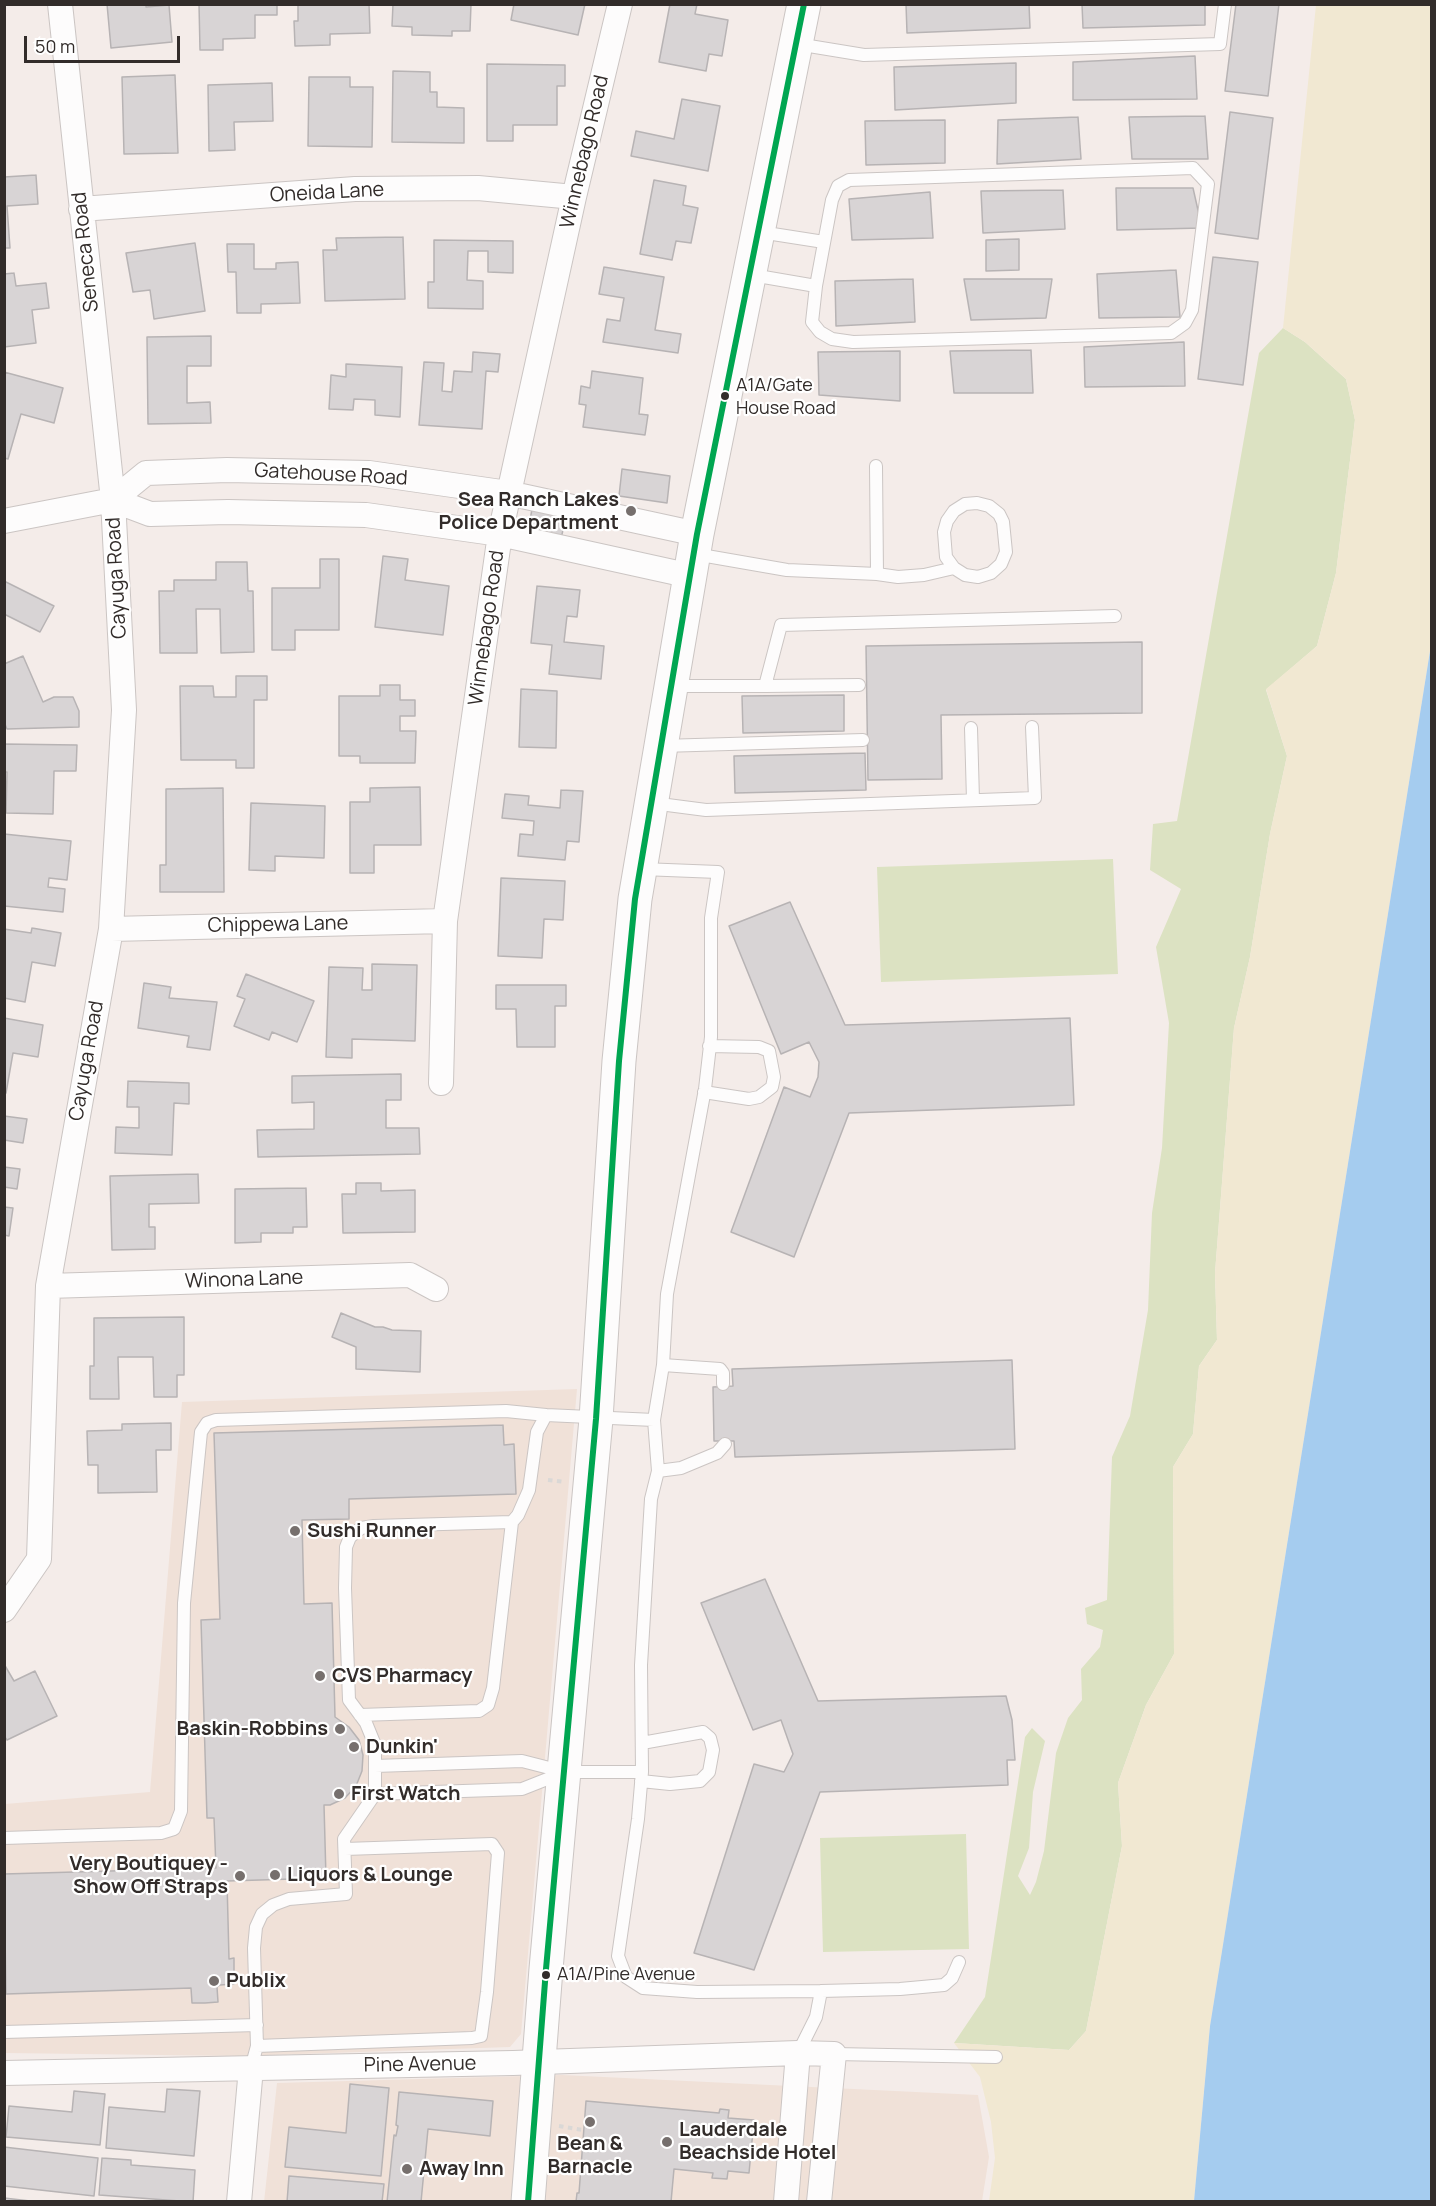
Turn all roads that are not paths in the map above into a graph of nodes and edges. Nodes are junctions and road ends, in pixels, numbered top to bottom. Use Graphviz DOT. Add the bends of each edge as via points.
graph roads {
  1 [pos="60,4"];
  2 [pos="620,4"];
  3 [pos="804,4"];
  4 [pos="1225,4"];
  5 [pos="796,44"];
  6 [pos="574,197"];
  7 [pos="81,209"];
  8 [pos="758,232"];
  9 [pos="824,242"];
  10 [pos="749,275"];
  11 [pos="816,286"];
  12 [pos="876,466"];
  13 [pos="508,493"];
  14 [pos="113,500"];
  15 [pos="4,521"];
  16 [pos="500,534"];
  17 [pos="694,555"];
  18 [pos="954,568"];
  19 [pos="877,574"];
  20 [pos="1115,616"];
  21 [pos="860,685"];
  22 [pos="672,686"];
  23 [pos="765,686"];
  24 [pos="1032,727"];
  25 [pos="971,728"];
  26 [pos="863,740"];
  27 [pos="661,746"];
  28 [pos="973,800"];
  29 [pos="651,803"];
  30 [pos="639,869"];
  31 [pos="445,921"];
  32 [pos="111,929"];
  33 [pos="709,1046"];
  34 [pos="441,1083"];
  35 [pos="704,1092"];
  36 [pos="48,1286"];
  37 [pos="436,1289"];
  38 [pos="663,1365"];
  39 [pos="723,1384"];
  40 [pos="546,1415"];
  41 [pos="596,1419"];
  42 [pos="654,1420"];
  43 [pos="725,1444"];
  44 [pos="657,1471"];
  45 [pos="512,1522"];
  46 [pos="4,1610"];
  47 [pos="360,1715"];
  48 [pos="642,1743"];
  49 [pos="375,1766"];
  50 [pos="565,1772"];
  51 [pos="642,1776"];
  52 [pos="375,1794"];
  53 [pos="4,1838"];
  54 [pos="345,1849"];
  55 [pos="959,1962"];
  56 [pos="821,1991"];
  57 [pos="257,2025"];
  58 [pos="4,2031"];
  59 [pos="798,2053"];
  60 [pos="834,2054"];
  61 [pos="254,2057"];
  62 [pos="996,2057"];
  63 [pos="539,2062"];
  64 [pos="4,2073"];
  65 [pos="238,2202"];
  66 [pos="528,2202"];
  67 [pos="786,2202"];
  68 [pos="819,2202"];
  1 -- 7 [label="street, Seneca Road"];
  2 -- 6 [label="street, Winnebago Road"];
  3 -- 5 [label="main road"];
  4 -- 5 [label="lane" via="1220,44 864,55"];
  5 -- 8 [label="main road"];
  6 -- 7 [label="street, Oneida Lane" via="478,188 355,189"];
  6 -- 13 [label="street, Winnebago Road"];
  7 -- 14 [label="street, Seneca Road"];
  8 -- 9 [label="lane"];
  8 -- 10 [label="main road"];
  9 -- 11 [label="lane"];
  9 -- 11 [label="lane" via="832,200 838,186 849,180 1193,168 1208,184 1192,310 1185,323 1171,333 853,342 832,339 812,322"];
  10 -- 11 [label="lane"];
  10 -- 17 [label="main road"];
  12 -- 19 [label="lane"];
  13 -- 14 [label="street, Gatehouse Road" via="369,473 227,470 146,473"];
  13 -- 16 [label="street, Winnebago Road"];
  13 -- 17 [label="street, Gatehouse Road"];
  14 -- 15 [label="street, Gatehouse Road"];
  14 -- 16 [label="street, Gatehouse Road" via="150,514 366,515"];
  14 -- 32 [label="street, Cayuga Road" via="124,710"];
  16 -- 17 [label="street, Gatehouse Road"];
  16 -- 31 [label="street, Winnebago Road"];
  17 -- 19 [label="lane" via="787,570"];
  17 -- 22 [label="main road"];
  18 -- 18 [label="lane" via="978,577 1001,564 1006,552 1003,522 989,506 965,504 947,521 946,557"];
  18 -- 19 [label="lane" via="924,575"];
  20 -- 23 [label="lane" via="781,625"];
  21 -- 23 [label="lane"];
  22 -- 23 [label="lane"];
  22 -- 27 [label="main road"];
  24 -- 28 [label="lane" via="1035,798"];
  25 -- 28 [label="lane"];
  26 -- 27 [label="lane"];
  27 -- 29 [label="main road"];
  28 -- 29 [label="lane" via="706,810"];
  29 -- 30 [label="main road"];
  30 -- 33 [label="lane" via="718,873 711,918"];
  30 -- 41 [label="main road" via="619,1061"];
  31 -- 32 [label="street, Chippewa Lane"];
  31 -- 34 [label="street, Winnebago Road"];
  32 -- 36 [label="street, Cayuga Road"];
  33 -- 35 [label="lane"];
  33 -- 35 [label="lane" via="759,1047 770,1051 774,1077 772,1087 759,1097"];
  35 -- 38 [label="lane" via="667,1294"];
  36 -- 37 [label="street, Winona Lane" via="410,1275"];
  36 -- 46 [label="street, Cayuga Road" via="39,1559"];
  38 -- 39 [label="lane" via="720,1369"];
  38 -- 42 [label="lane"];
  40 -- 41 [label="lane"];
  40 -- 45 [label="lane" via="537,1432 529,1490"];
  40 -- 53 [label="lane" via="506,1411 207,1422 201,1432 184,1604 181,1811 174,1829 161,1833"];
  41 -- 42 [label="lane"];
  41 -- 50 [label="main road"];
  42 -- 44 [label="lane"];
  43 -- 44 [label="lane" via="717,1453 689,1465"];
  44 -- 48 [label="lane" via="646,1566"];
  45 -- 47 [label="lane" via="488,1705 479,1711"];
  45 -- 47 [label="lane" via="374,1526 361,1528 350,1537 346,1547 345,1588 349,1701"];
  47 -- 49 [label="lane" via="375,1745"];
  48 -- 51 [label="lane"];
  48 -- 51 [label="lane" via="703,1732 710,1738 713,1750 709,1772 700,1781 670,1784"];
  49 -- 50 [label="lane" via="522,1761"];
  49 -- 52 [label="lane"];
  50 -- 51 [label="lane"];
  50 -- 52 [label="lane" via="522,1788"];
  50 -- 63 [label="main road"];
  51 -- 56 [label="lane" via="618,1956 626,1977 642,1988 697,1992"];
  52 -- 54 [label="lane" via="344,1839"];
  54 -- 57 [label="lane" via="346,1894 289,1899 262,1914 256,1928 255,1948"];
  54 -- 61 [label="lane" via="492,1844 498,1853 496,1895 481,2036"];
  55 -- 56 [label="lane" via="944,1985"];
  56 -- 59 [label="lane" via="816,2017"];
  57 -- 58 [label="lane"];
  57 -- 61 [label="lane"];
  59 -- 60 [label="street, Pine Avenue"];
  59 -- 63 [label="street, Pine Avenue"];
  59 -- 67 [label="street"];
  60 -- 62 [label="lane"];
  60 -- 68 [label="street"];
  61 -- 63 [label="street, Pine Avenue"];
  61 -- 64 [label="street, Pine Avenue"];
  61 -- 65 [label="street"];
  63 -- 66 [label="main road"];
}
